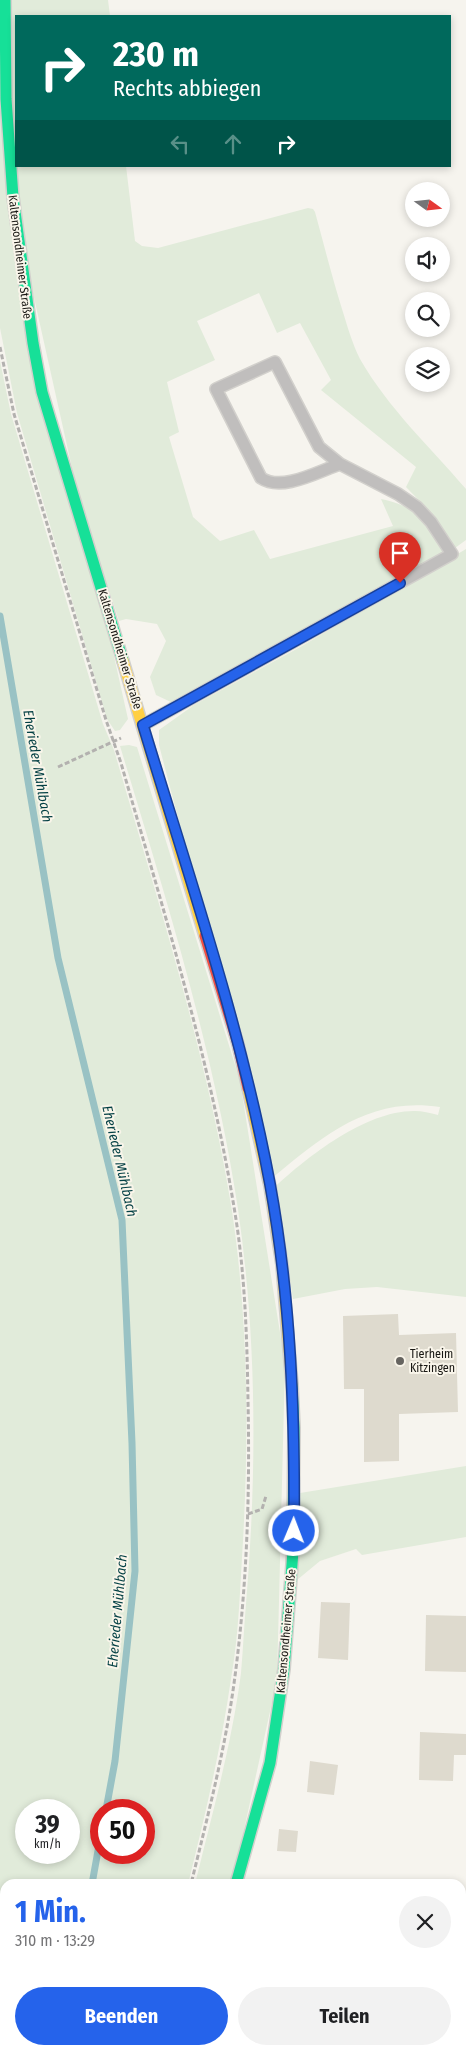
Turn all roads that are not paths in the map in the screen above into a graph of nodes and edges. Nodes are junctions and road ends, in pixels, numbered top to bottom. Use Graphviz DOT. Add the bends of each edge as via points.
graph roads {
  1 [pos="5,0"];
  2 [pos="340,464"];
  3 [pos="143,725"];
  4 [pos="237,1879"];
  1 -- 3 [label="main road, Kaltensondheimer Straße" via="10,181 28,322 42,392"];
  2 -- 2 [label="lane" via="320,447 275,362 216,389 261,478 269,484 284,484"];
  2 -- 3 [label="lane" via="418,507 452,554"];
  3 -- 4 [label="main road, Kaltensondheimer Straße" via="252,1099 282,1265 292,1382 293,1551 284,1669 270,1763"];
}
